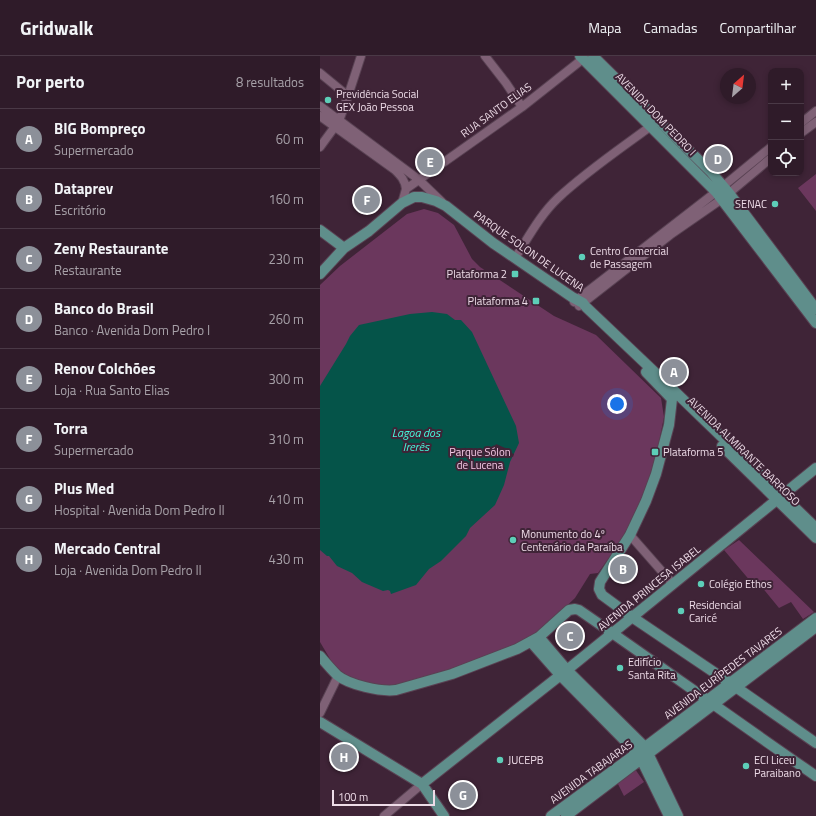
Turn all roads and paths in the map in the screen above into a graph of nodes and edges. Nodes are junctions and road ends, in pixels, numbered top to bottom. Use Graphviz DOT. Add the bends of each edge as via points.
graph roads {
  1 [pos="361,56"];
  2 [pos="485,56"];
  3 [pos="593,56"];
  4 [pos="582,57"];
  5 [pos="320,73"];
  6 [pos="348,96"];
  7 [pos="320,106"];
  8 [pos="522,107"];
  9 [pos="816,111"];
  10 [pos="320,116"];
  11 [pos="804,121"];
  12 [pos="816,122"];
  13 [pos="337,124"];
  14 [pos="654,124"];
  15 [pos="804,131"];
  16 [pos="320,146"];
  17 [pos="768,150"];
  18 [pos="768,160"];
  19 [pos="418,179"];
  20 [pos="406,189"];
  21 [pos="722,193"];
  22 [pos="402,203"];
  23 [pos="446,206"];
  24 [pos="320,230"];
  25 [pos="344,248"];
  26 [pos="515,258"];
  27 [pos="320,274"];
  28 [pos="577,301"];
  29 [pos="816,309"];
  30 [pos="816,323"];
  31 [pos="674,396"];
  32 [pos="816,468"];
  33 [pos="779,497"];
  34 [pos="816,528"];
  35 [pos="630,535"];
  36 [pos="816,538"];
  37 [pos="673,584"];
  38 [pos="632,617"];
  39 [pos="816,618"];
  40 [pos="816,627"];
  41 [pos="612,633"];
  42 [pos="535,640"];
  43 [pos="320,656"];
  44 [pos="563,673"];
  45 [pos="338,676"];
  46 [pos="734,685"];
  47 [pos="710,703"];
  48 [pos="320,713"];
  49 [pos="320,722"];
  50 [pos="816,743"];
  51 [pos="643,753"];
  52 [pos="816,776"];
  53 [pos="422,784"];
  54 [pos="384,816"];
  55 [pos="444,816"];
  56 [pos="552,816"];
  57 [pos="566,816"];
  58 [pos="669,816"];
  59 [pos="678,816"];
  1 -- 6 [label="street"];
  2 -- 8 [label="street"];
  3 -- 14 [label="main road, AVENIDA DOM PEDRO I" via="629,90"];
  4 -- 8 [label="street, RUA SANTO ELIAS"];
  4 -- 14 [label="main road, AVENIDA DOM PEDRO I"];
  5 -- 6 [label="street"];
  6 -- 13 [label="street"];
  7 -- 13 [label="street"];
  8 -- 19 [label="street, RUA SANTO ELIAS"];
  9 -- 11 [label="street"];
  10 -- 13 [label="street"];
  12 -- 15 [label="street"];
  13 -- 16 [label="street"];
  13 -- 19 [label="street, PARQUE SOLON DE LUCENA"];
  13 -- 20 [label="street" via="395,170 405,183"];
  14 -- 21 [label="main road, AVENIDA DOM PEDRO I" via="711,172"];
  14 -- 26 [label="street" via="593,169 558,199 536,225"];
  17 -- 21 [label="street"];
  18 -- 21 [label="street"];
  19 -- 20 [label="street"];
  19 -- 23 [label="street, PARQUE SOLON DE LUCENA"];
  20 -- 22 [label="street"];
  21 -- 28 [label="street"];
  21 -- 29 [label="main road, AVENIDA DOM PEDRO I"];
  21 -- 30 [label="main road, AVENIDA DOM PEDRO I"];
  22 -- 23 [label="main road" via="414,197 422,197 436,200"];
  22 -- 25 [label="main road"];
  23 -- 26 [label="main road, PARQUE SOLON DE LUCENA"];
  24 -- 25 [label="main road"];
  25 -- 27 [label="main road"];
  26 -- 28 [label="main road, PARQUE SOLON DE LUCENA"];
  28 -- 31 [label="main road"];
  31 -- 33 [label="main road, AVENIDA ALMIRANTE BARROSO"];
  31 -- 35 [label="main road" via="656,474"];
  32 -- 33 [label="main road, AVENIDA PRINCESA ISABEL"];
  33 -- 34 [label="main road, AVENIDA ALMIRANTE BARROSO"];
  33 -- 36 [label="main road, AVENIDA ALMIRANTE BARROSO"];
  33 -- 37 [label="main road, AVENIDA PRINCESA ISABEL"];
  35 -- 37 [label="street"];
  35 -- 38 [label="main road" via="599,584 599,591"];
  37 -- 38 [label="main road, AVENIDA PRINCESA ISABEL"];
  38 -- 41 [label="main road, AVENIDA PRINCESA ISABEL"];
  38 -- 46 [label="main road"];
  39 -- 46 [label="main road, AVENIDA EURÍPEDES TAVARES"];
  40 -- 46 [label="main road, AVENIDA EURÍPEDES TAVARES"];
  41 -- 42 [label="main road" via="575,609 569,610"];
  41 -- 44 [label="main road, AVENIDA PRINCESA ISABEL"];
  41 -- 47 [label="main road"];
  42 -- 44 [label="main road"];
  42 -- 45 [label="main road" via="452,674 396,690 364,686"];
  43 -- 45 [label="main road"];
  44 -- 51 [label="main road"];
  44 -- 53 [label="main road, AVENIDA PRINCESA ISABEL"];
  45 -- 48 [label="street"];
  46 -- 47 [label="main road, AVENIDA EURÍPEDES TAVARES"];
  46 -- 50 [label="main road"];
  47 -- 51 [label="main road, AVENIDA EURÍPEDES TAVARES"];
  47 -- 52 [label="main road"];
  49 -- 53 [label="main road"];
  51 -- 56 [label="main road, AVENIDA TABAJARAS"];
  51 -- 57 [label="main road, AVENIDA TABAJARAS"];
  51 -- 58 [label="main road"];
  51 -- 59 [label="main road"];
  53 -- 54 [label="street, AVENIDA PRINCESA ISABEL"];
  53 -- 55 [label="main road"];
}
